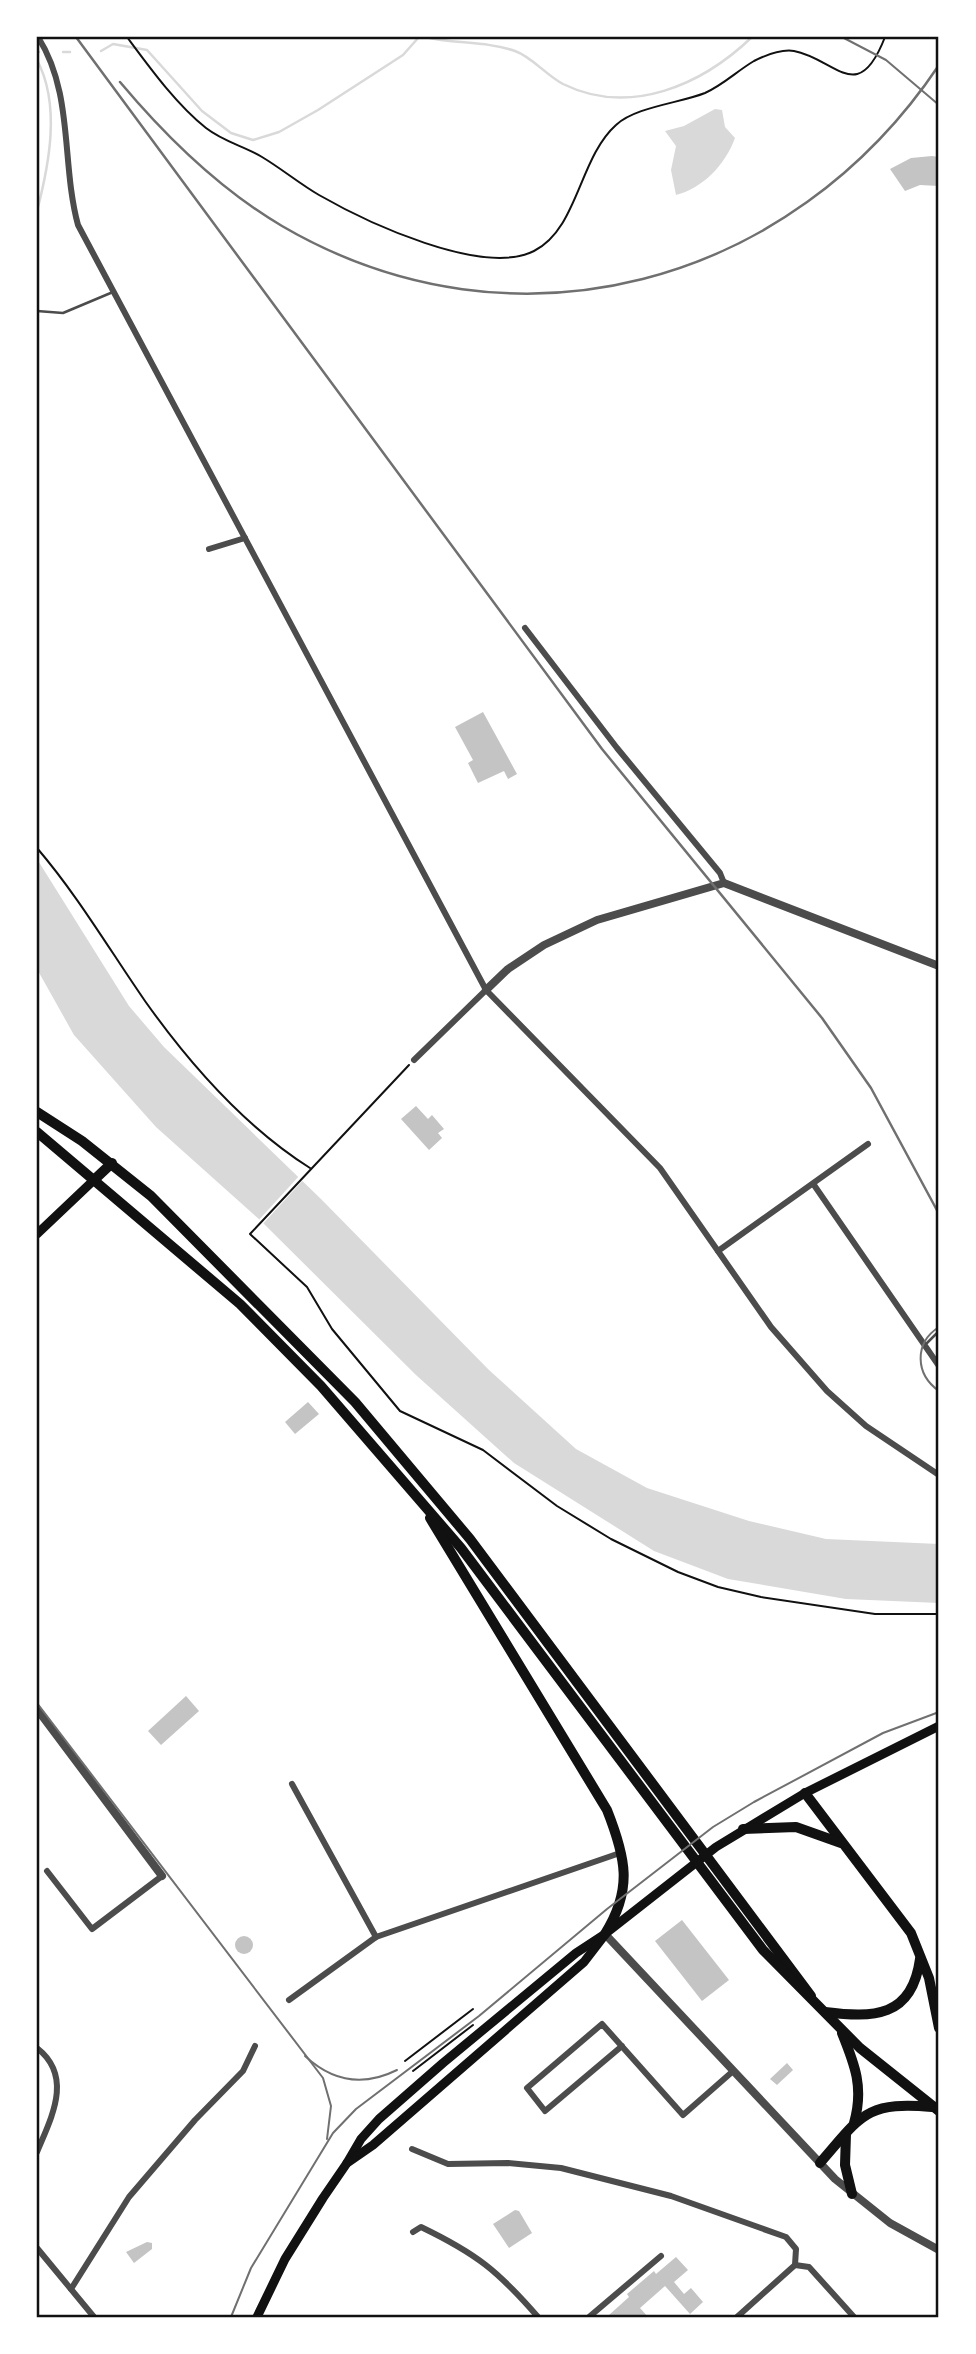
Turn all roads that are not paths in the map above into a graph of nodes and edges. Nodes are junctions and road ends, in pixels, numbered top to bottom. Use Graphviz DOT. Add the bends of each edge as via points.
graph roads {
  1 [pos="38,37"];
  2 [pos="113,292"];
  3 [pos="37,311"];
  4 [pos="245,538"];
  5 [pos="209,549"];
  6 [pos="525,628"];
  7 [pos="724,883"];
  8 [pos="939,966"];
  9 [pos="486,990"];
  10 [pos="414,1060"];
  11 [pos="37,1112"];
  12 [pos="37,1132"];
  13 [pos="868,1144"];
  14 [pos="112,1163"];
  15 [pos="96,1179"];
  16 [pos="814,1185"];
  17 [pos="37,1234"];
  18 [pos="718,1251"];
  19 [pos="939,1331"];
  20 [pos="927,1343"];
  21 [pos="939,1366"];
  22 [pos="939,1475"];
  23 [pos="418,1497"];
  24 [pos="37,1709"];
  25 [pos="939,1726"];
  26 [pos="292,1784"];
  27 [pos="805,1793"];
  28 [pos="743,1829"];
  29 [pos="844,1844"];
  30 [pos="620,1853"];
  31 [pos="47,1871"];
  32 [pos="162,1876"];
  33 [pos="605,1934"];
  34 [pos="376,1937"];
  35 [pos="920,1956"];
  36 [pos="289,2000"];
  37 [pos="815,2002"];
  38 [pos="824,2012"];
  39 [pos="939,2028"];
  40 [pos="841,2030"];
  41 [pos="256,2046"];
  42 [pos="622,2046"];
  43 [pos="37,2048"];
  44 [pos="732,2072"];
  45 [pos="936,2109"];
  46 [pos="854,2123"];
  47 [pos="846,2134"];
  48 [pos="412,2149"];
  49 [pos="37,2152"];
  50 [pos="347,2163"];
  51 [pos="820,2164"];
  52 [pos="852,2194"];
  53 [pos="413,2232"];
  54 [pos="37,2248"];
  55 [pos="939,2250"];
  56 [pos="661,2256"];
  57 [pos="795,2265"];
  58 [pos="71,2289"];
  59 [pos="94,2317"];
  60 [pos="257,2317"];
  61 [pos="538,2317"];
  62 [pos="589,2317"];
  63 [pos="737,2317"];
  64 [pos="854,2317"];
  1 -- 2 [label="street" via="60,84 78,225"];
  2 -- 3 [label="lane" via="63,313"];
  2 -- 4 [label="street"];
  4 -- 5 [label="street"];
  4 -- 9 [label="street"];
  6 -- 7 [label="street"];
  7 -- 8 [label="street"];
  7 -- 9 [label="street" via="597,920 544,945"];
  9 -- 10 [label="street"];
  9 -- 18 [label="street" via="660,1168"];
  11 -- 14 [label="main road"];
  12 -- 15 [label="main road"];
  13 -- 16 [label="street"];
  14 -- 15 [label="main road"];
  14 -- 37 [label="main road" via="151,1196 298,1344 415,1471"];
  15 -- 17 [label="main road"];
  15 -- 23 [label="main road" via="240,1304 321,1386"];
  16 -- 18 [label="street"];
  16 -- 21 [label="street"];
  18 -- 22 [label="street" via="775,1333 827,1391 866,1426"];
  19 -- 20 [label="lane"];
  23 -- 30 [label="main road" via="593,1782"];
  23 -- 37 [label="main road" via="461,1548 712,1886 763,1950"];
  24 -- 32 [label="street"];
  25 -- 27 [label="main road"];
  26 -- 34 [label="street"];
  27 -- 28 [label="main road"];
  27 -- 29 [label="main road"];
  28 -- 29 [label="main road" via="796,1827"];
  28 -- 33 [label="main road"];
  29 -- 35 [label="main road" via="905,1924"];
  30 -- 33 [label="main road" via="624,1896"];
  30 -- 34 [label="street"];
  31 -- 32 [label="street" via="92,1929"];
  33 -- 44 [label="street"];
  33 -- 50 [label="main road" via="584,1962"];
  33 -- 50 [label="main road" via="576,1952 379,2119"];
  34 -- 36 [label="street"];
  35 -- 38 [label="main road" via="910,1990 891,2009 869,2016"];
  35 -- 39 [label="main road"];
  37 -- 38 [label="main road"];
  38 -- 40 [label="main road"];
  40 -- 45 [label="main road"];
  40 -- 46 [label="main road" via="861,2090"];
  41 -- 58 [label="street" via="243,2071 129,2197"];
  42 -- 42 [label="street" via="602,2024 527,2088 545,2110"];
  42 -- 44 [label="street" via="683,2115"];
  43 -- 49 [label="street" via="55,2072 58,2097"];
  44 -- 51 [label="street"];
  45 -- 46 [label="main road" via="883,2106"];
  46 -- 47 [label="main road"];
  47 -- 51 [label="main road"];
  47 -- 52 [label="main road" via="845,2165"];
  48 -- 57 [label="street" via="448,2164 561,2168 660,2193 786,2237 796,2249"];
  50 -- 60 [label="main road" via="302,2229"];
  51 -- 52 [label="street"];
  52 -- 55 [label="street" via="890,2223"];
  53 -- 61 [label="street" via="421,2227 478,2256"];
  54 -- 58 [label="street"];
  56 -- 62 [label="street"];
  57 -- 63 [label="street"];
  57 -- 64 [label="street" via="808,2267"];
  58 -- 59 [label="street"];
}
